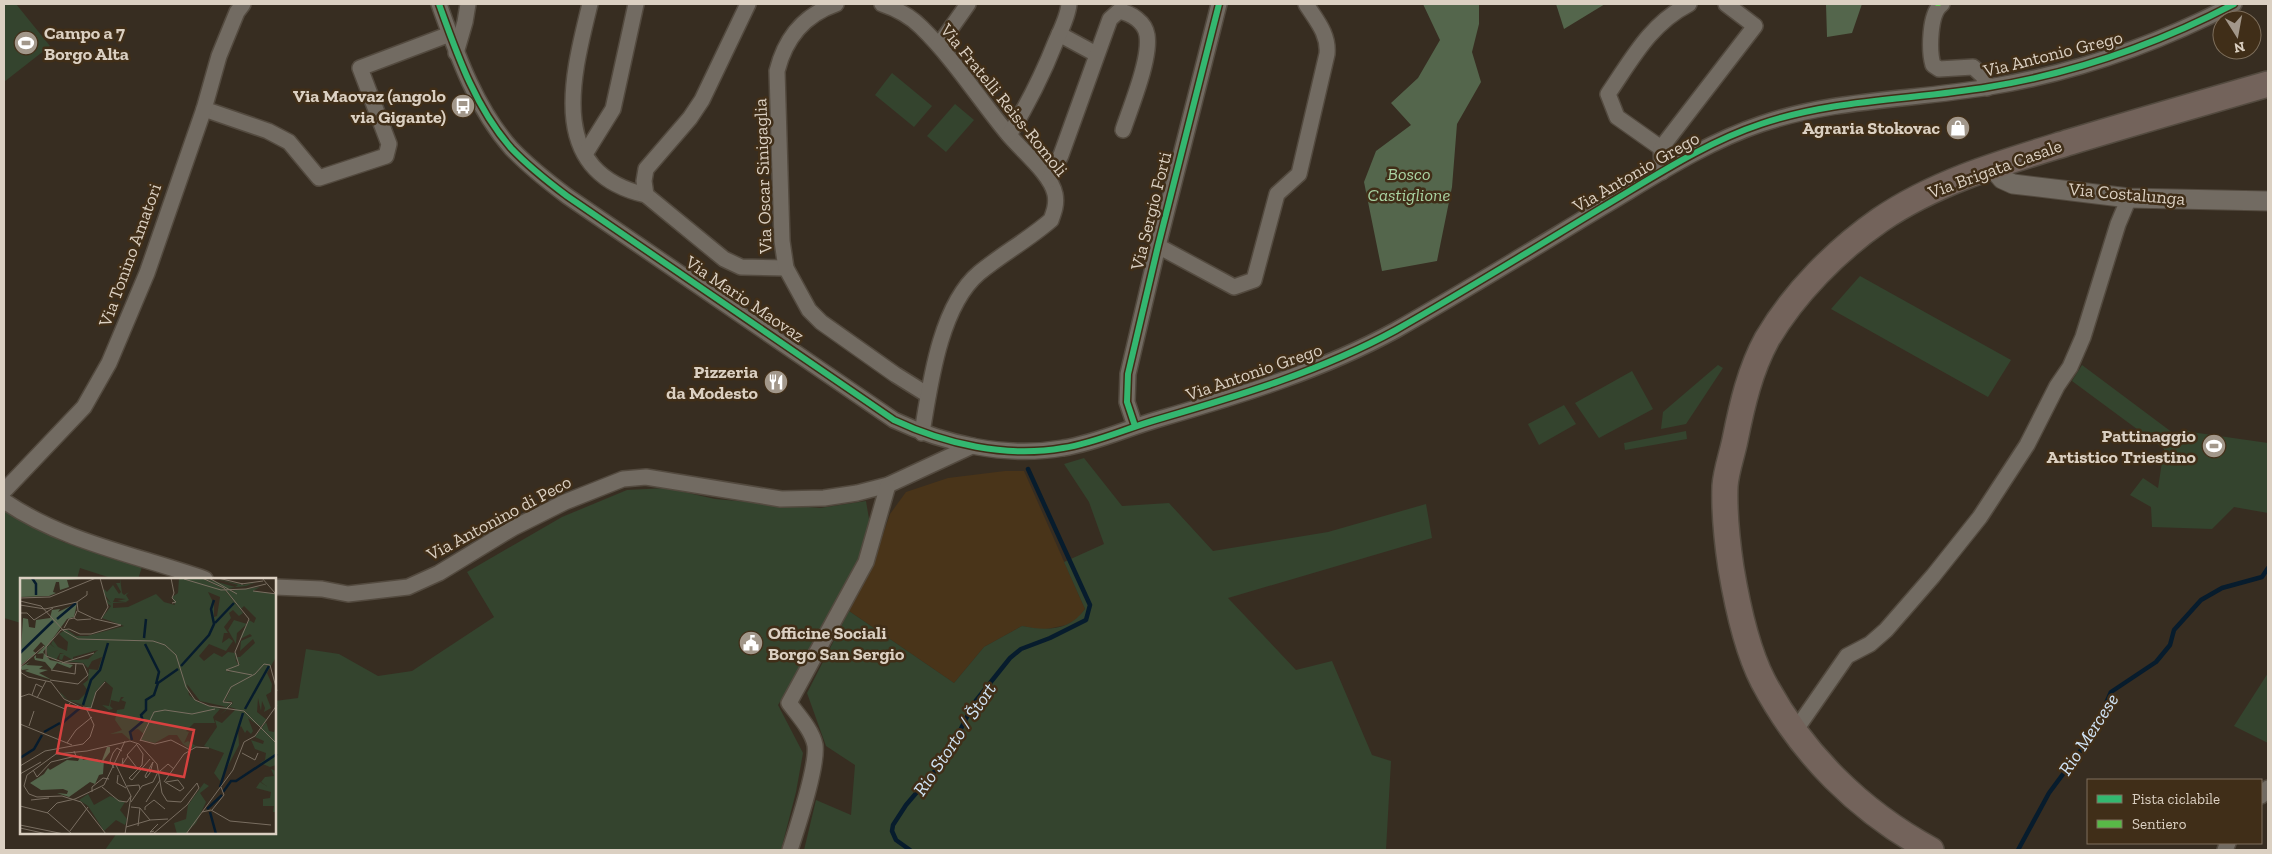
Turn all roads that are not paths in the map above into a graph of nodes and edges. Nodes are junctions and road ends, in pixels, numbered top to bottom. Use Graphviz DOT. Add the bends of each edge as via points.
graph roads {
  1 [pos="243,4"];
  2 [pos="439,4"];
  3 [pos="468,4"];
  4 [pos="590,4"];
  5 [pos="636,4"];
  6 [pos="748,4"];
  7 [pos="836,4"];
  8 [pos="882,4"];
  9 [pos="968,4"];
  10 [pos="1069,4"];
  11 [pos="1219,4"];
  12 [pos="1306,4"];
  13 [pos="1689,4"];
  14 [pos="1726,4"];
  15 [pos="1942,4"];
  16 [pos="2234,4"];
  17 [pos="1119,7"];
  18 [pos="450,34"];
  19 [pos="1059,34"];
  20 [pos="939,45"];
  21 [pos="456,52"];
  22 [pos="1096,54"];
  23 [pos="2268,84"];
  24 [pos="1987,88"];
  25 [pos="204,109"];
  26 [pos="1123,130"];
  27 [pos="1009,135"];
  28 [pos="1660,148"];
  29 [pos="585,154"];
  30 [pos="1992,167"];
  31 [pos="1662,172"];
  32 [pos="1048,180"];
  33 [pos="646,195"];
  34 [pos="2129,198"];
  35 [pos="2268,201"];
  36 [pos="1158,246"];
  37 [pos="786,268"];
  38 [pos="928,395"];
  39 [pos="1135,426"];
  40 [pos="922,433"];
  41 [pos="972,446"];
  42 [pos="888,485"];
  43 [pos="4,491"];
  44 [pos="4,500"];
  45 [pos="202,578"];
  46 [pos="276,587"];
  47 [pos="1795,731"];
  48 [pos="790,850"];
  49 [pos="1930,850"];
  1 -- 25 [label="street, Via Tonino Amatori" via="219,56"];
  2 -- 18 [label="street, Via Mario Maovaz"];
  3 -- 21 [label="street"];
  4 -- 29 [label="street" via="576,58 572,114 577,139"];
  5 -- 29 [label="street" via="613,109"];
  6 -- 33 [label="street" via="702,100 646,168"];
  7 -- 37 [label="street, Via Oscar Sinigaglia" via="811,16 793,33 777,71 782,241"];
  8 -- 20 [label="street, Via Fratelli Reiss-Romoli" via="900,10"];
  9 -- 20 [label="street"];
  10 -- 19 [label="street"];
  11 -- 36 [label="street, Via Sergio Forti"];
  12 -- 36 [label="street, Via Sergio Forti" via="1324,33 1328,54 1299,174 1277,194 1254,280 1234,288"];
  13 -- 28 [label="street" via="1655,27 1608,94 1617,116"];
  14 -- 28 [label="street, Via Antonio Grego" via="1755,26"];
  15 -- 24 [label="street" via="1935,13 1933,24 1930,57 1933,65 1939,69 1972,67 1983,76"];
  16 -- 24 [label="street, Via Antonio Grego" via="2138,48 2080,66"];
  17 -- 22 [label="street" via="1110,19"];
  17 -- 26 [label="street" via="1139,21 1147,33 1142,71"];
  18 -- 21 [label="street, Via Mario Maovaz"];
  18 -- 25 [label="street" via="360,68 389,144 386,156 319,178 289,142 268,131"];
  19 -- 22 [label="street"];
  19 -- 27 [label="street" via="1030,100"];
  20 -- 27 [label="street, Via Fratelli Reiss-Romoli"];
  21 -- 40 [label="street, Via Mario Maovaz" via="489,118 511,147 539,175 894,420"];
  22 -- 32 [label="street" via="1061,155"];
  23 -- 30 [label="main road, Via Brigata Casale"];
  24 -- 31 [label="street, Via Antonio Grego" via="1790,114 1755,126"];
  25 -- 43 [label="street, Via Tonino Amatori" via="147,273 109,364 84,407"];
  27 -- 32 [label="street, Via Fratelli Reiss-Romoli"];
  28 -- 31 [label="street, Via Antonio Grego"];
  29 -- 33 [label="street" via="601,174 630,192"];
  30 -- 34 [label="street, Via Costalunga" via="2013,184"];
  30 -- 47 [label="main road, Via Brigata Casale" via="1912,200 1851,242 1788,309 1767,339 1751,376 1740,412 1726,484 1726,538 1736,603 1750,644 1763,680"];
  31 -- 39 [label="street, Via Antonio Grego" via="1363,347 1302,375"];
  32 -- 38 [label="street, Via Fratelli Reiss-Romoli" via="1055,194 1056,208 1051,220 979,273 965,288 949,320"];
  33 -- 37 [label="street" via="724,259 741,267"];
  34 -- 35 [label="street, Via Costalunga"];
  34 -- 47 [label="street" via="2083,337 2027,446 1980,517 1933,576 1886,630 1870,644 1847,656"];
  36 -- 39 [label="street, Via Sergio Forti" via="1128,374 1127,402"];
  37 -- 38 [label="street, Via Oscar Sinigaglia" via="809,310 821,322"];
  38 -- 40 [label="street, Via Fratelli Reiss-Romoli"];
  39 -- 41 [label="street, Via Mario Maovaz" via="1062,448 1004,451"];
  40 -- 41 [label="street, Via Mario Maovaz"];
  41 -- 42 [label="street, Via Antonino di Peco"];
  42 -- 46 [label="street, Via Antonino di Peco" via="824,498 781,499 646,477 623,479 565,502 513,528 439,573 408,587 348,594"];
  42 -- 48 [label="street" via="866,562 789,703 815,745"];
  44 -- 45 [label="street" via="50,528"];
  47 -- 49 [label="main road, Via Brigata Casale" via="1842,788 1902,835"];
}
